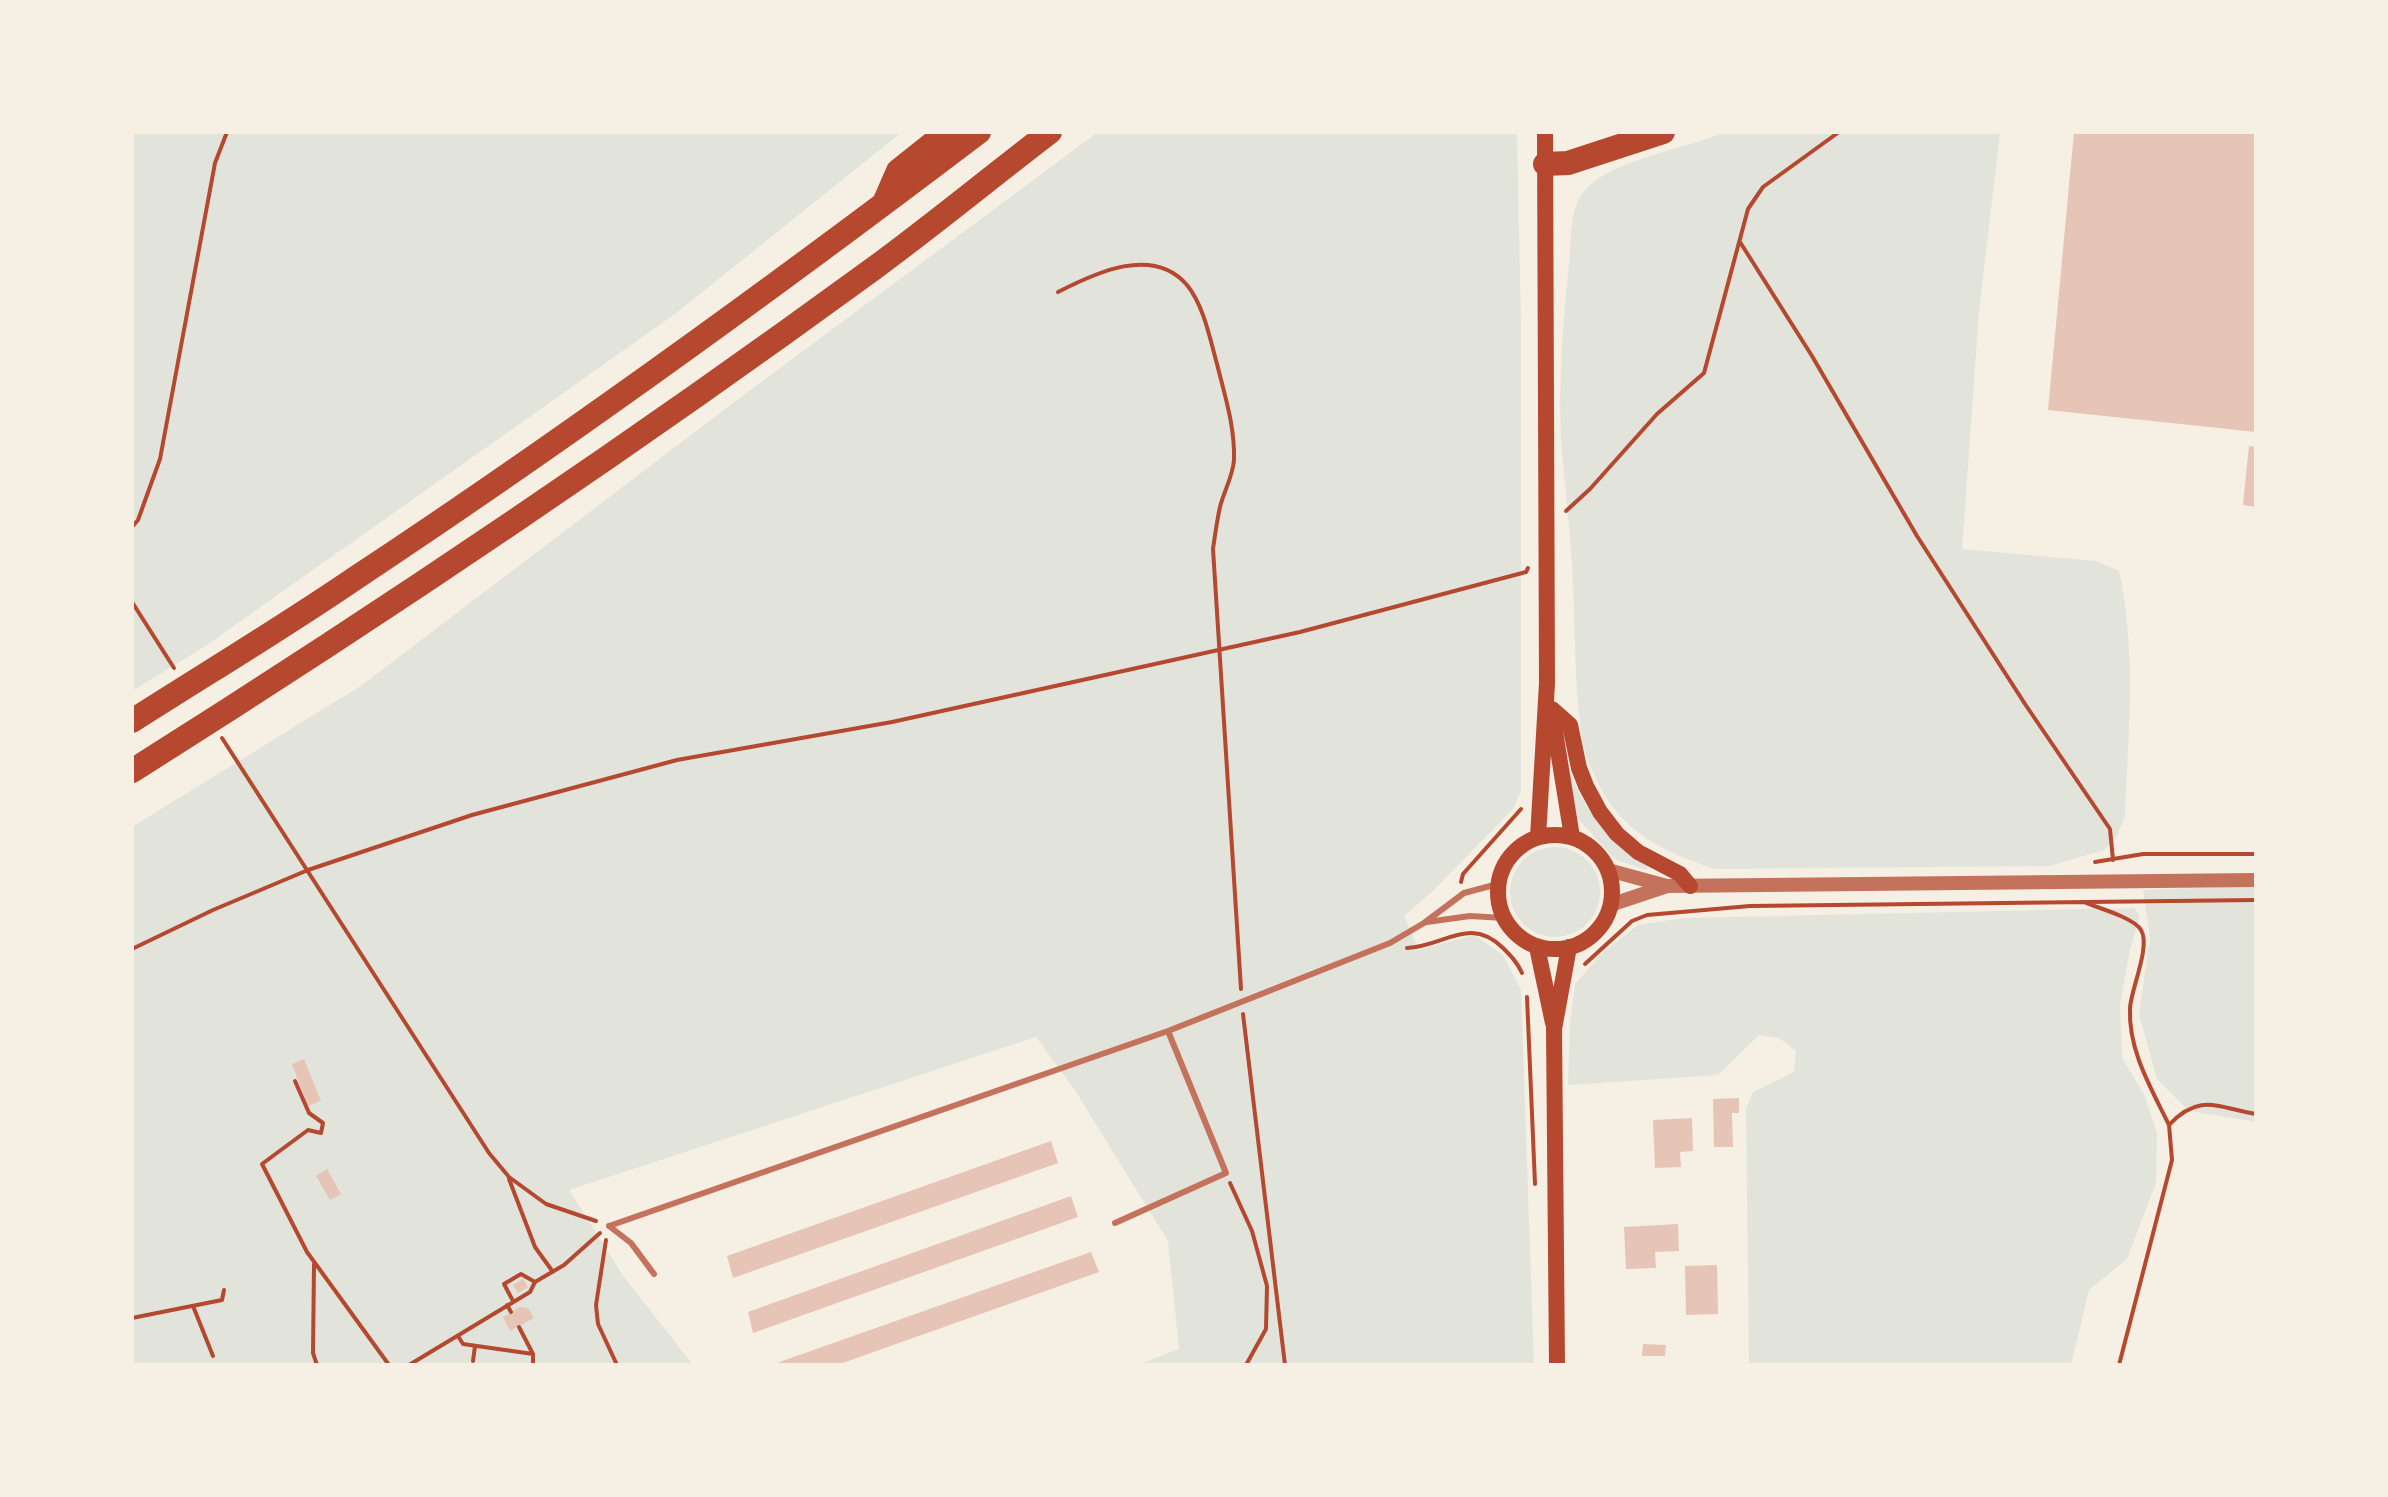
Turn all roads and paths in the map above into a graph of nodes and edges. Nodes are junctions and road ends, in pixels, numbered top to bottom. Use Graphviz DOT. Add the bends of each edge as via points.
graph roads {
  1 [pos="227,132"];
  2 [pos="947,132"];
  3 [pos="979,132"];
  4 [pos="1050,132"];
  5 [pos="1545,132"];
  6 [pos="1663,132"];
  7 [pos="1839,132"];
  8 [pos="1545,164"];
  9 [pos="882,205"];
  10 [pos="1740,241"];
  11 [pos="1058,292"];
  12 [pos="1569,506"];
  13 [pos="132,527"];
  14 [pos="1526,556"];
  15 [pos="132,602"];
  16 [pos="1217,651"];
  17 [pos="169,660"];
  18 [pos="1547,683"];
  19 [pos="1552,709"];
  20 [pos="132,721"];
  21 [pos="227,746"];
  22 [pos="132,771"];
  23 [pos="1525,800"];
  24 [pos="1538,837"];
  25 [pos="1572,837"];
  26 [pos="2256,854"];
  27 [pos="2113,860"];
  28 [pos="2083,863"];
  29 [pos="308,870"];
  30 [pos="1608,870"];
  31 [pos="1461,880"];
  32 [pos="2256,880"];
  33 [pos="1498,884"];
  34 [pos="1667,886"];
  35 [pos="1690,886"];
  36 [pos="2256,900"];
  37 [pos="2084,902"];
  38 [pos="1610,905"];
  39 [pos="1504,918"];
  40 [pos="1424,923"];
  41 [pos="1390,943"];
  42 [pos="1537,947"];
  43 [pos="1569,947"];
  44 [pos="132,949"];
  45 [pos="1584,965"];
  46 [pos="1523,976"];
  47 [pos="1527,992"];
  48 [pos="1554,1029"];
  49 [pos="1168,1031"];
  50 [pos="295,1081"];
  51 [pos="2256,1114"];
  52 [pos="2169,1125"];
  53 [pos="1226,1173"];
  54 [pos="509,1177"];
  55 [pos="1535,1184"];
  56 [pos="1115,1223"];
  57 [pos="609,1226"];
  58 [pos="314,1262"];
  59 [pos="553,1272"];
  60 [pos="654,1274"];
  61 [pos="535,1282"];
  62 [pos="224,1290"];
  63 [pos="513,1301"];
  64 [pos="507,1305"];
  65 [pos="193,1306"];
  66 [pos="511,1312"];
  67 [pos="132,1318"];
  68 [pos="519,1327"];
  69 [pos="458,1336"];
  70 [pos="475,1346"];
  71 [pos="533,1354"];
  72 [pos="213,1356"];
  73 [pos="473,1361"];
  74 [pos="317,1365"];
  75 [pos="389,1365"];
  76 [pos="409,1365"];
  77 [pos="533,1365"];
  78 [pos="617,1365"];
  79 [pos="1246,1365"];
  80 [pos="1557,1365"];
  81 [pos="2119,1365"];
  1 -- 13 [label="path" via="215,163 160,459"];
  2 -- 9 [label="highway" via="898,171"];
  3 -- 9 [label="highway"];
  4 -- 22 [label="highway" via="720,378 381,611"];
  5 -- 8 [label="main road"];
  6 -- 8 [label="highway" via="1568,163"];
  7 -- 10 [label="path" via="1763,187 1748,209"];
  8 -- 18 [label="main road"];
  9 -- 20 [label="highway" via="677,357 356,579"];
  10 -- 12 [label="path" via="1704,373"];
  10 -- 27 [label="path" via="1917,536 2110,829"];
  11 -- 16 [label="path" via="1097,272 1134,264 1169,269 1188,286 1205,321 1234,432 1234,464 1213,549"];
  14 -- 16 [label="path" via="1526,572"];
  15 -- 17 [label="path"];
  16 -- 29 [label="path" via="892,722 677,760 472,815"];
  18 -- 19 [label="main road"];
  18 -- 24 [label="main road"];
  19 -- 25 [label="main road"];
  19 -- 35 [label="main road" via="1570,725 1586,786 1617,834"];
  21 -- 29 [label="path"];
  23 -- 31 [label="path"];
  24 -- 25 [label="main road"];
  24 -- 33 [label="main road" via="1514,852"];
  25 -- 30 [label="main road" via="1599,856"];
  26 -- 27 [label="path" via="2143,854"];
  27 -- 28 [label="path"];
  29 -- 44 [label="path"];
  29 -- 54 [label="path"];
  30 -- 34 [label="street"];
  30 -- 38 [label="main road"];
  32 -- 35 [label="street"];
  33 -- 39 [label="main road"];
  33 -- 40 [label="lane" via="1464,893"];
  34 -- 35 [label="street"];
  34 -- 38 [label="street"];
  36 -- 37 [label="path"];
  37 -- 45 [label="path" via="1750,906 1647,915 1632,921"];
  37 -- 52 [label="path" via="2143,932 2131,1028 2138,1060"];
  38 -- 43 [label="main road" via="1597,930"];
  39 -- 40 [label="lane" via="1470,916"];
  39 -- 42 [label="main road" via="1516,934"];
  40 -- 41 [label="lane"];
  41 -- 46 [label="path" via="1410,949 1474,931 1496,941 1517,961"];
  41 -- 49 [label="lane"];
  42 -- 43 [label="main road"];
  42 -- 48 [label="main road"];
  43 -- 48 [label="main road"];
  47 -- 55 [label="path"];
  48 -- 80 [label="main road"];
  49 -- 53 [label="lane"];
  49 -- 57 [label="lane"];
  50 -- 58 [label="path" via="309,1113 323,1123 321,1133 308,1130 262,1164"];
  51 -- 52 [label="path" via="2198,1104 2183,1109"];
  52 -- 81 [label="path" via="2172,1160"];
  53 -- 56 [label="lane"];
  53 -- 79 [label="path" via="1252,1231 1267,1286 1266,1329"];
  54 -- 57 [label="path" via="546,1204"];
  54 -- 59 [label="path" via="535,1247"];
  57 -- 59 [label="path"];
  57 -- 60 [label="lane" via="631,1243"];
  57 -- 78 [label="path" via="596,1305 598,1324"];
  58 -- 74 [label="path"];
  58 -- 75 [label="path"];
  59 -- 61 [label="path"];
  61 -- 63 [label="path" via="530,1292"];
  61 -- 63 [label="path" via="521,1274 504,1284"];
  62 -- 65 [label="path" via="222,1300"];
  63 -- 64 [label="path"];
  64 -- 66 [label="path"];
  64 -- 69 [label="path"];
  65 -- 67 [label="path"];
  65 -- 72 [label="path"];
  68 -- 71 [label="path"];
  69 -- 70 [label="path" via="463,1344"];
  69 -- 76 [label="path"];
  70 -- 71 [label="path"];
  70 -- 73 [label="path"];
  71 -- 77 [label="path"];
}
